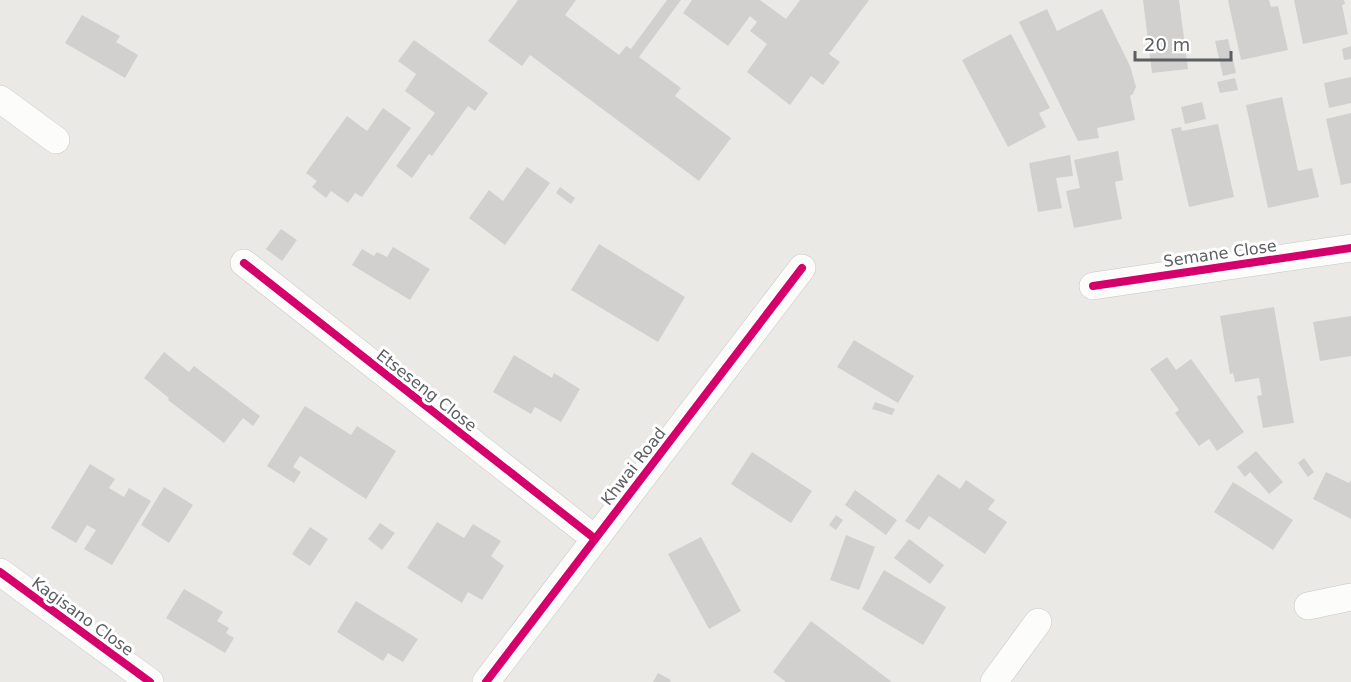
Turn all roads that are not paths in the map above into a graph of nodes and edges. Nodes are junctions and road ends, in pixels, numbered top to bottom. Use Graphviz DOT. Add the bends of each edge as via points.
graph roads {
  1 [pos="0,99"];
  2 [pos="56,140"];
  3 [pos="1351,248"];
  4 [pos="244,263"];
  5 [pos="802,268"];
  6 [pos="1093,286"];
  7 [pos="594,538"];
  8 [pos="0,572"];
  9 [pos="1351,597"];
  10 [pos="1308,606"];
  11 [pos="1038,622"];
  12 [pos="150,682"];
  13 [pos="486,682"];
  14 [pos="993,682"];
  1 -- 2 [label="street"];
  3 -- 6 [label="street, Semane Close"];
  4 -- 7 [label="street, Etseseng Close"];
  5 -- 7 [label="street, Khwai Road"];
  7 -- 13 [label="street, Khwai Road"];
  8 -- 12 [label="street, Kagisano Close"];
  9 -- 10 [label="street"];
  11 -- 14 [label="street"];
}
